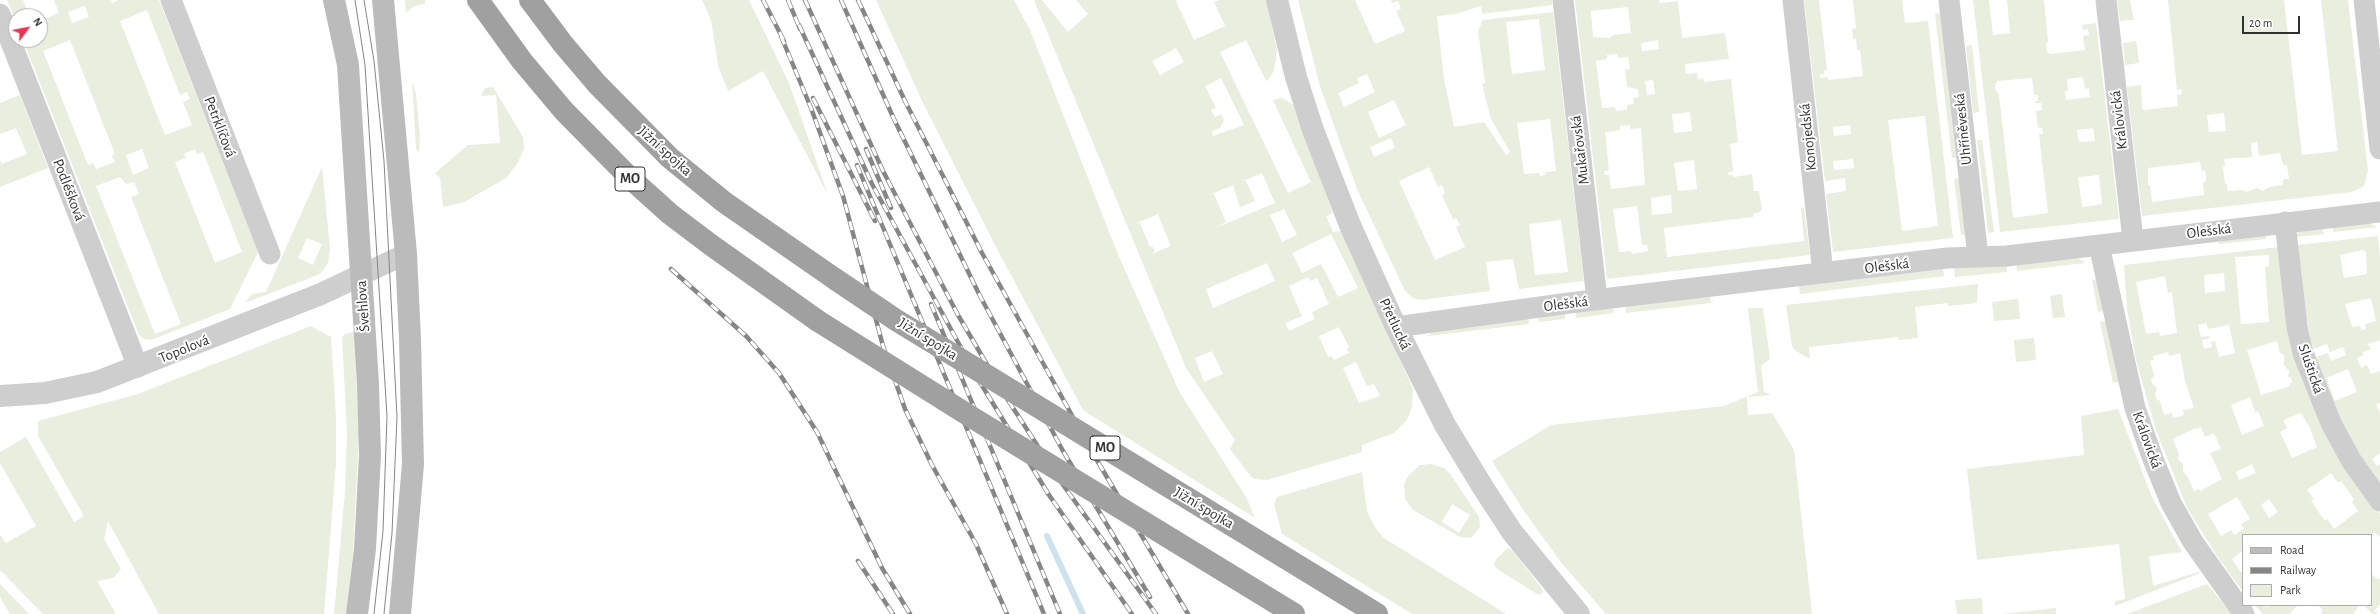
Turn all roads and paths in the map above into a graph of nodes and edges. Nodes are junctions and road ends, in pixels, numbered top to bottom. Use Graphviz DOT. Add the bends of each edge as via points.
graph roads {
  1 [pos="171,0"];
  2 [pos="334,0"];
  3 [pos="383,0"];
  4 [pos="478,0"];
  5 [pos="530,0"];
  6 [pos="1277,0"];
  7 [pos="1563,0"];
  8 [pos="1793,0"];
  9 [pos="1948,0"];
  10 [pos="2106,0"];
  11 [pos="2364,0"];
  12 [pos="0,14"];
  13 [pos="4,37"];
  14 [pos="2380,149"];
  15 [pos="2380,212"];
  16 [pos="2285,222"];
  17 [pos="2133,240"];
  18 [pos="2099,245"];
  19 [pos="270,254"];
  20 [pos="406,254"];
  21 [pos="1978,257"];
  22 [pos="1823,273"];
  23 [pos="361,275"];
  24 [pos="1597,300"];
  25 [pos="1396,328"];
  26 [pos="138,367"];
  27 [pos="0,396"];
  28 [pos="2380,501"];
  29 [pos="357,614"];
  30 [pos="400,614"];
  31 [pos="1294,614"];
  32 [pos="1377,614"];
  33 [pos="1579,614"];
  34 [pos="2244,614"];
  1 -- 19 [label="street, Petrklíčová"];
  2 -- 23 [label="main road, Švehlova" via="348,65"];
  3 -- 20 [label="main road"];
  4 -- 31 [label="highway, MO, bridge" via="522,61 595,144 670,214 717,250 818,321"];
  5 -- 32 [label="highway, Jižní spojka / MO, bridge" via="574,57 632,122 683,169 752,222 896,320"];
  6 -- 25 [label="street, Přetlucká" via="1289,52 1314,130 1350,225"];
  7 -- 24 [label="street, Mukařovská"];
  8 -- 22 [label="street, Konojedská"];
  9 -- 21 [label="street, Uhříněveská"];
  10 -- 17 [label="street, Královická"];
  11 -- 14 [label="street"];
  12 -- 13 [label="street, Podléšková"];
  13 -- 26 [label="street, Podléšková"];
  15 -- 16 [label="street, Olešská"];
  16 -- 17 [label="street, Olešská"];
  16 -- 28 [label="street, Sluštická" via="2297,327 2303,352 2331,423 2351,460"];
  17 -- 18 [label="street, Olešská"];
  18 -- 21 [label="street, Olešská"];
  18 -- 34 [label="street, Královická" via="2135,408 2153,459 2193,542"];
  20 -- 23 [label="street"];
  20 -- 30 [label="main road" via="413,464"];
  21 -- 22 [label="street, Olešská" via="1947,258"];
  22 -- 24 [label="street, Olešská"];
  23 -- 26 [label="street, Topolová" via="333,289"];
  23 -- 29 [label="main road, Švehlova" via="370,455 365,549"];
  24 -- 25 [label="street, Olešská"];
  25 -- 33 [label="street, Přetlucká" via="1445,425 1484,489 1512,532"];
  26 -- 27 [label="street, Topolová" via="97,382 45,393"];
}
